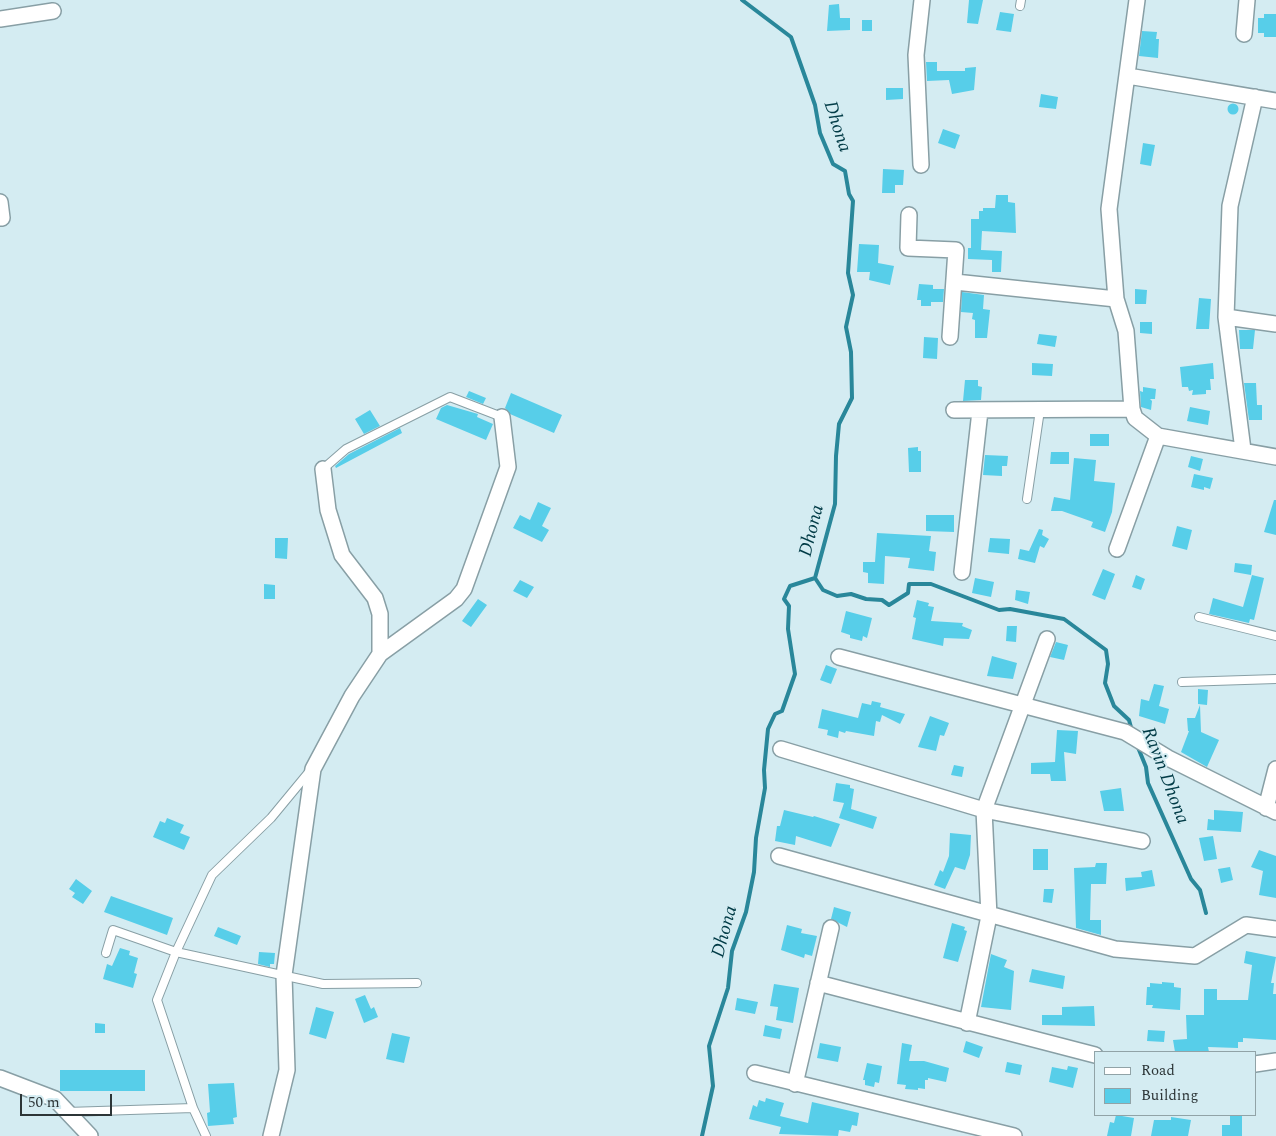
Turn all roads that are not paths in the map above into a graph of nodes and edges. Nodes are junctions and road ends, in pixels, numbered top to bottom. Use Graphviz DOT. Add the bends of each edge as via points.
graph roads {
  1 [pos="922,0"];
  2 [pos="1137,0"];
  3 [pos="1247,0"];
  4 [pos="54,11"];
  5 [pos="0,18"];
  6 [pos="1244,34"];
  7 [pos="1128,76"];
  8 [pos="1254,97"];
  9 [pos="1276,101"];
  10 [pos="921,165"];
  11 [pos="0,202"];
  12 [pos="909,215"];
  13 [pos="0,218"];
  14 [pos="955,282"];
  15 [pos="1116,299"];
  16 [pos="1226,317"];
  17 [pos="1276,324"];
  18 [pos="950,336"];
  19 [pos="1132,409"];
  20 [pos="954,410"];
  21 [pos="1040,410"];
  22 [pos="980,411"];
  23 [pos="502,417"];
  24 [pos="1158,436"];
  25 [pos="1242,450"];
  26 [pos="1276,458"];
  27 [pos="323,470"];
  28 [pos="1027,499"];
  29 [pos="1117,549"];
  30 [pos="962,572"];
  31 [pos="1199,617"];
  32 [pos="1276,636"];
  33 [pos="1047,638"];
  34 [pos="380,654"];
  35 [pos="839,657"];
  36 [pos="1276,679"];
  37 [pos="1182,682"];
  38 [pos="1023,705"];
  39 [pos="781,749"];
  40 [pos="313,768"];
  41 [pos="1276,769"];
  42 [pos="984,810"];
  43 [pos="1271,810"];
  44 [pos="1142,840"];
  45 [pos="779,856"];
  46 [pos="989,916"];
  47 [pos="831,928"];
  48 [pos="1276,929"];
  49 [pos="176,952"];
  50 [pos="106,953"];
  51 [pos="284,975"];
  52 [pos="417,983"];
  53 [pos="818,983"];
  54 [pos="967,1023"];
  55 [pos="1094,1055"];
  56 [pos="1276,1061"];
  57 [pos="1256,1064"];
  58 [pos="755,1073"];
  59 [pos="0,1078"];
  60 [pos="794,1084"];
  61 [pos="193,1108"];
  62 [pos="65,1112"];
  63 [pos="90,1136"];
  64 [pos="206,1136"];
  65 [pos="271,1136"];
  66 [pos="1014,1136"];
  1 -- 10 [label="street" via="916,55"];
  2 -- 7 [label="street"];
  3 -- 6 [label="street"];
  4 -- 5 [label="street"];
  7 -- 8 [label="street"];
  7 -- 15 [label="street" via="1109,209"];
  8 -- 9 [label="street"];
  8 -- 16 [label="street" via="1230,206"];
  11 -- 13 [label="street"];
  12 -- 14 [label="street" via="908,248 956,250"];
  14 -- 15 [label="street"];
  14 -- 18 [label="street"];
  15 -- 19 [label="street" via="1126,331"];
  16 -- 17 [label="street"];
  16 -- 25 [label="street"];
  19 -- 21 [label="street"];
  19 -- 24 [label="street" via="1135,418"];
  20 -- 22 [label="street"];
  21 -- 22 [label="street"];
  21 -- 28 [label="lane"];
  22 -- 30 [label="street"];
  23 -- 27 [label="lane" via="450,397 346,449"];
  23 -- 34 [label="street" via="508,467 464,588 456,599"];
  24 -- 25 [label="street"];
  24 -- 29 [label="street"];
  25 -- 26 [label="street"];
  27 -- 34 [label="street" via="328,510 342,555 375,598 380,614"];
  31 -- 32 [label="lane"];
  33 -- 38 [label="street"];
  34 -- 40 [label="street" via="352,696"];
  35 -- 38 [label="street"];
  36 -- 37 [label="lane"];
  38 -- 42 [label="street"];
  38 -- 43 [label="street" via="1125,732 1168,758"];
  39 -- 42 [label="street"];
  40 -- 49 [label="lane" via="271,818 212,875"];
  40 -- 51 [label="street"];
  41 -- 43 [label="street"];
  42 -- 44 [label="street"];
  42 -- 46 [label="street"];
  45 -- 46 [label="street"];
  46 -- 48 [label="street" via="1115,949 1195,956 1246,925"];
  46 -- 54 [label="street"];
  47 -- 53 [label="street"];
  49 -- 50 [label="lane" via="113,930"];
  49 -- 51 [label="lane"];
  49 -- 61 [label="lane" via="157,1000"];
  51 -- 52 [label="lane" via="323,984"];
  51 -- 65 [label="street" via="287,1070"];
  53 -- 54 [label="street"];
  53 -- 60 [label="street"];
  54 -- 55 [label="street"];
  56 -- 57 [label="street"];
  58 -- 60 [label="street"];
  59 -- 62 [label="street" via="55,1099"];
  60 -- 66 [label="street"];
  61 -- 62 [label="lane"];
  61 -- 64 [label="lane"];
  62 -- 63 [label="street"];
}
